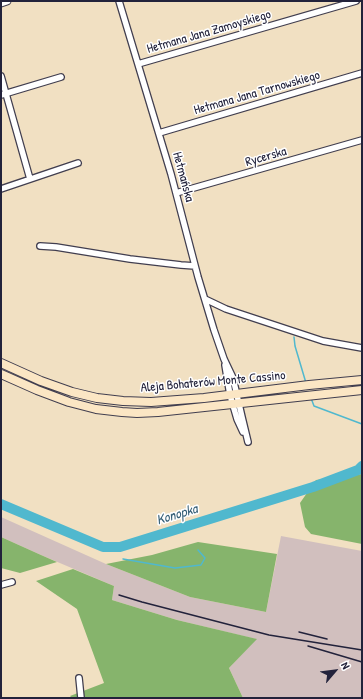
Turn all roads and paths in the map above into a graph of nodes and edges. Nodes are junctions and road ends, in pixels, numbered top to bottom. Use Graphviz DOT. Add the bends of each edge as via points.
graph roads {
  1 [pos="7,1"];
  2 [pos="119,1"];
  3 [pos="356,1"];
  4 [pos="1,3"];
  5 [pos="138,64"];
  6 [pos="362,73"];
  7 [pos="1,76"];
  8 [pos="61,77"];
  9 [pos="4,95"];
  10 [pos="159,133"];
  11 [pos="362,140"];
  12 [pos="78,163"];
  13 [pos="30,179"];
  14 [pos="1,189"];
  15 [pos="176,193"];
  16 [pos="40,246"];
  17 [pos="195,266"];
  18 [pos="205,299"];
  19 [pos="362,348"];
  20 [pos="1,363"];
  21 [pos="1,374"];
  22 [pos="362,380"];
  23 [pos="362,390"];
  24 [pos="233,394"];
  25 [pos="236,403"];
  26 [pos="12,582"];
  27 [pos="1,585"];
  28 [pos="79,678"];
  29 [pos="81,698"];
  1 -- 4 [label="street"];
  2 -- 5 [label="street, Hetmańska"];
  3 -- 5 [label="street, Hetmana Jana Zamoyskiego"];
  5 -- 10 [label="street, Hetmańska"];
  6 -- 10 [label="street, Hetmana Jana Tarnowskiego"];
  7 -- 9 [label="street"];
  8 -- 9 [label="street"];
  9 -- 13 [label="street"];
  10 -- 15 [label="street, Hetmańska"];
  11 -- 15 [label="street, Rycerska"];
  12 -- 13 [label="street"];
  13 -- 14 [label="street"];
  15 -- 17 [label="street, Hetmańska"];
  16 -- 17 [label="street"];
  17 -- 18 [label="street, Hetmańska"];
  18 -- 19 [label="street" via="226,309 323,341"];
  18 -- 24 [label="street, Hetmańska" via="224,359 233,378"];
  20 -- 24 [label="main road, Aleja Bohaterów Monte Cassino" via="41,381 97,398 151,402"];
  21 -- 25 [label="main road, Aleja Bohaterów Monte Cassino" via="69,402 122,412 158,412"];
  22 -- 24 [label="main road, Aleja Bohaterów Monte Cassino"];
  23 -- 25 [label="main road, Aleja Bohaterów Monte Cassino"];
  24 -- 25 [label="street, Hetmańska"];
  25 -- 25 [label="street, Hetmańska" via="237,418 248,442"];
  26 -- 27 [label="street"];
  28 -- 29 [label="street"];
}
